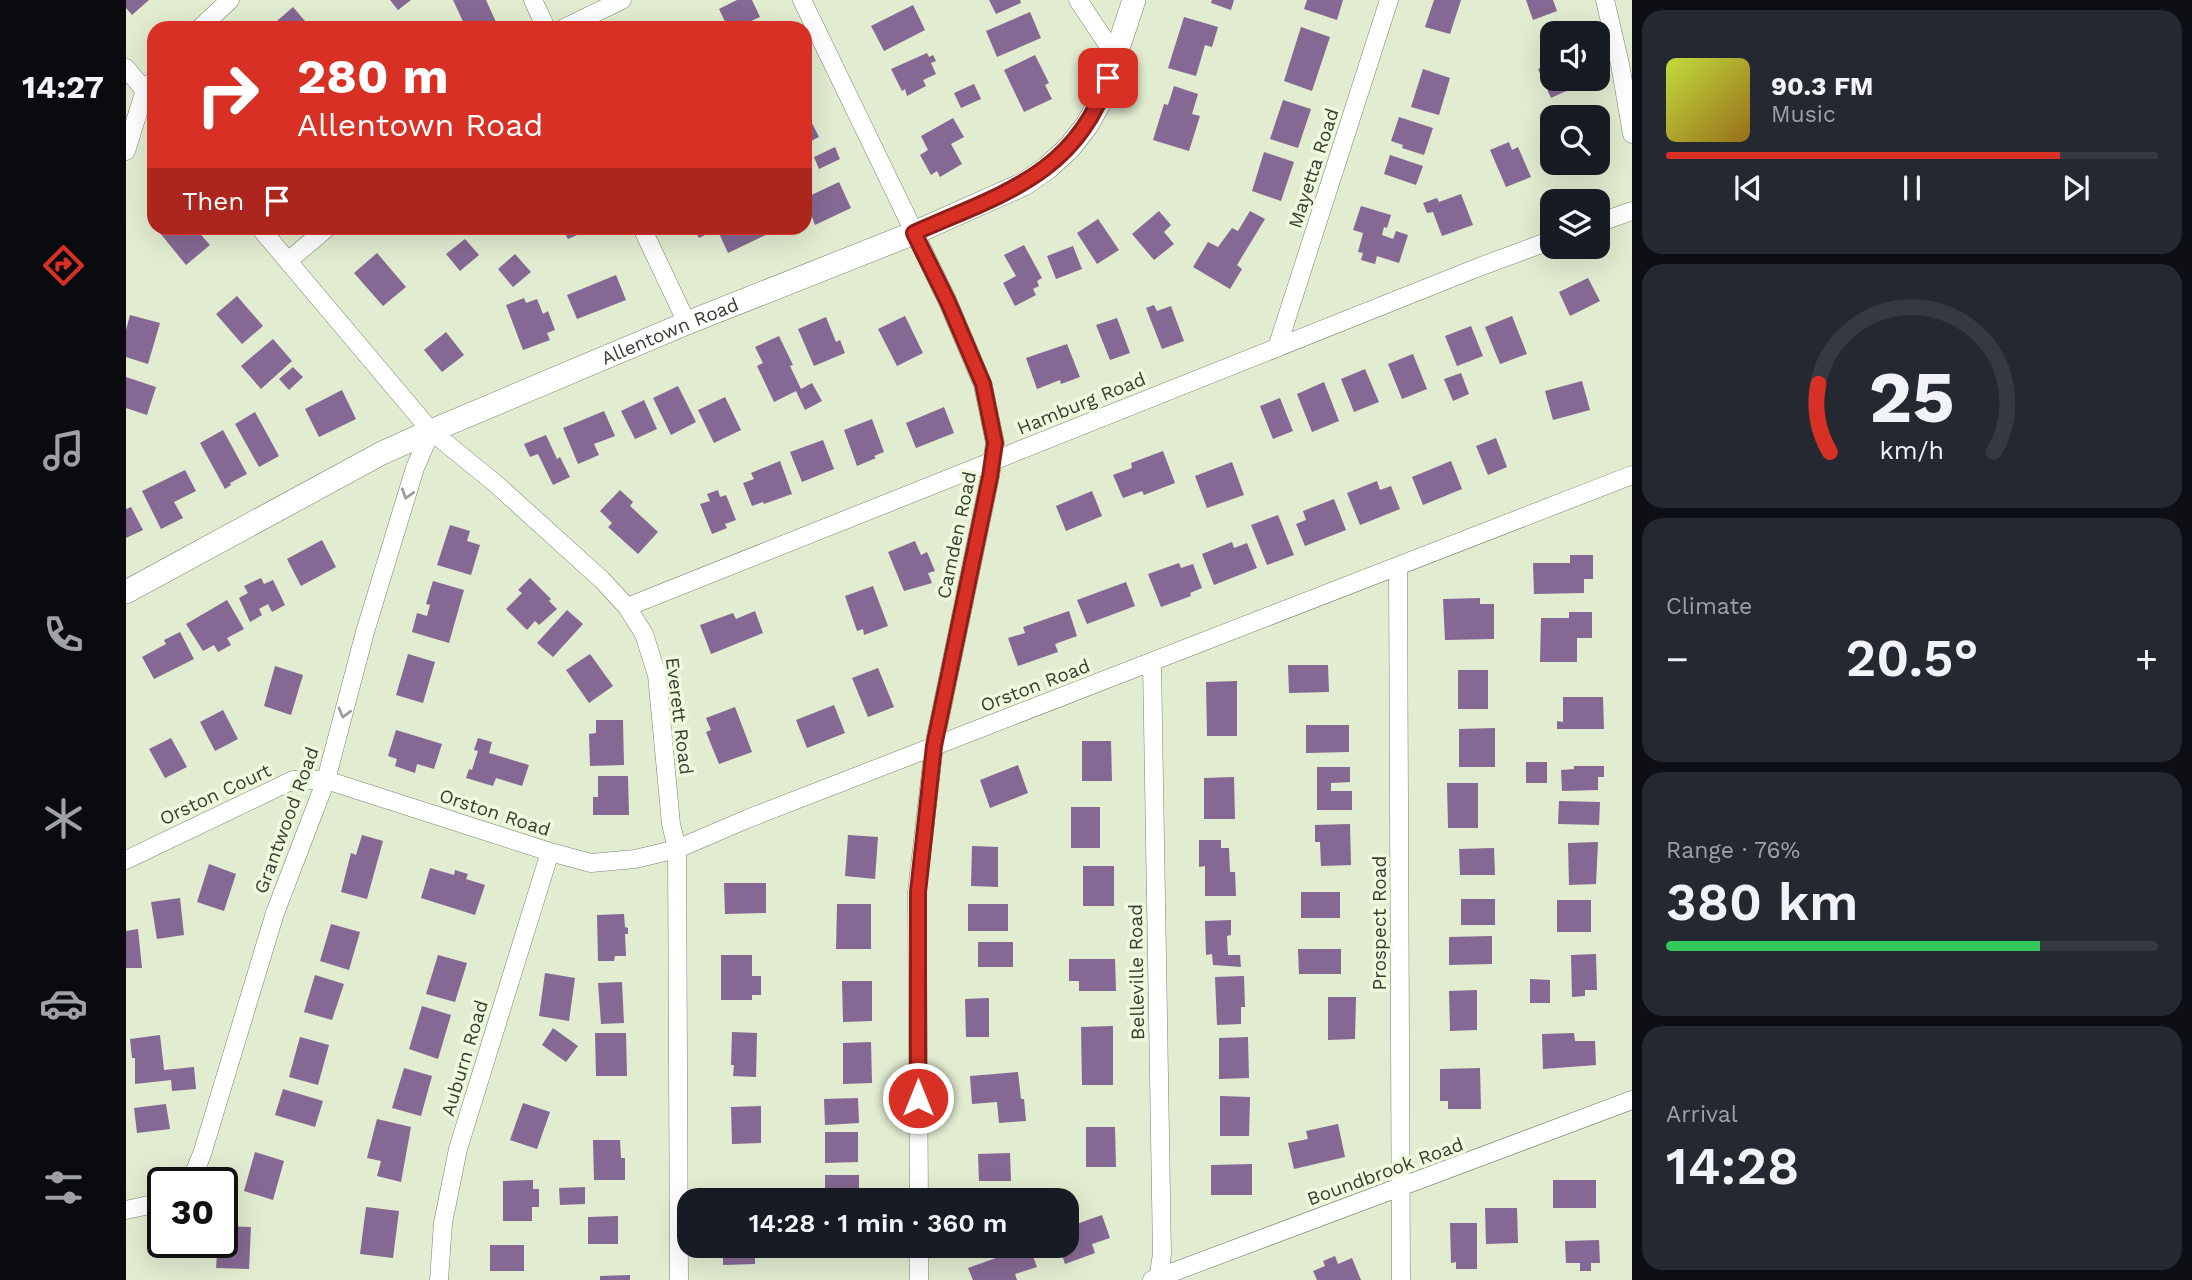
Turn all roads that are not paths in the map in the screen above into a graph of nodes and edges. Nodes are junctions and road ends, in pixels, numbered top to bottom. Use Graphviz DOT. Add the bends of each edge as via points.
graph roads {
  1 [pos="230,0"];
  2 [pos="533,0"];
  3 [pos="622,0"];
  4 [pos="802,0"];
  5 [pos="1078,0"];
  6 [pos="1135,0"];
  7 [pos="1389,0"];
  8 [pos="1605,0"];
  9 [pos="208,21"];
  10 [pos="543,21"];
  11 [pos="579,21"];
  12 [pos="1116,57"];
  13 [pos="126,68"];
  14 [pos="147,86"];
  15 [pos="147,100"];
  16 [pos="1632,134"];
  17 [pos="126,151"];
  18 [pos="1632,211"];
  19 [pos="1610,219"];
  20 [pos="914,233"];
  21 [pos="266,235"];
  22 [pos="319,235"];
  23 [pos="645,235"];
  24 [pos="1540,245"];
  25 [pos="288,261"];
  26 [pos="687,323"];
  27 [pos="1277,348"];
  28 [pos="431,430"];
  29 [pos="992,461"];
  30 [pos="1632,475"];
  31 [pos="1398,566"];
  32 [pos="126,592"];
  33 [pos="627,607"];
  34 [pos="1152,662"];
  35 [pos="934,746"];
  36 [pos="326,780"];
  37 [pos="677,849"];
  38 [pos="550,852"];
  39 [pos="126,860"];
  40 [pos="1632,1100"];
  41 [pos="196,1167"];
  42 [pos="919,1188"];
  43 [pos="1401,1188"];
  44 [pos="147,1205"];
  45 [pos="126,1210"];
  46 [pos="919,1258"];
  47 [pos="1156,1279"];
  48 [pos="439,1280"];
  49 [pos="679,1280"];
  50 [pos="919,1280"];
  51 [pos="1401,1280"];
  1 -- 9 [label="street"];
  2 -- 10 [label="street"];
  3 -- 11 [label="street"];
  4 -- 20 [label="street, Camden Road"];
  5 -- 12 [label="street"];
  6 -- 12 [label="street, Allentown Road"];
  7 -- 27 [label="street, Mayetta Road"];
  8 -- 16 [label="street"];
  12 -- 20 [label="street, Allentown Road" via="1087,125 1047,168 1024,184"];
  13 -- 14 [label="street"];
  15 -- 17 [label="street"];
  18 -- 19 [label="street"];
  20 -- 26 [label="street, Allentown Road"];
  20 -- 29 [label="street, Camden Road" via="983,384 995,443"];
  21 -- 25 [label="street, Everett Road"];
  22 -- 25 [label="street"];
  23 -- 26 [label="street"];
  24 -- 27 [label="street, Hamburg Road"];
  25 -- 28 [label="street, Everett Road"];
  26 -- 28 [label="street, Allentown Road"];
  27 -- 29 [label="street, Hamburg Road"];
  28 -- 32 [label="street, Allentown Road"];
  28 -- 33 [label="street, Everett Road" via="535,519"];
  28 -- 36 [label="street, Grantwood Road, one-way" via="365,632"];
  29 -- 33 [label="street, Hamburg Road"];
  29 -- 35 [label="street, Camden Road"];
  30 -- 31 [label="street, Orston Road"];
  31 -- 34 [label="street, Orston Road"];
  31 -- 43 [label="street, Prospect Road"];
  33 -- 37 [label="street, Everett Road" via="644,634 656,668"];
  34 -- 35 [label="street, Orston Road"];
  34 -- 47 [label="street, Belleville Road" via="1162,1254"];
  35 -- 37 [label="street, Orston Road"];
  35 -- 42 [label="street, Camden Road" via="918,892"];
  36 -- 38 [label="street, Orston Road"];
  36 -- 39 [label="street, Orston Court" via="293,780"];
  36 -- 41 [label="street, Grantwood Road" via="275,913"];
  37 -- 38 [label="street, Orston Road" via="591,863"];
  37 -- 49 [label="street, Everett Road"];
  38 -- 48 [label="street, Auburn Road" via="458,1149 443,1223"];
  40 -- 43 [label="street, Boundbrook Road"];
  43 -- 47 [label="street, Boundbrook Road"];
  43 -- 51 [label="street, Prospect Road"];
  44 -- 45 [label="street"];
  46 -- 50 [label="street"];
}
